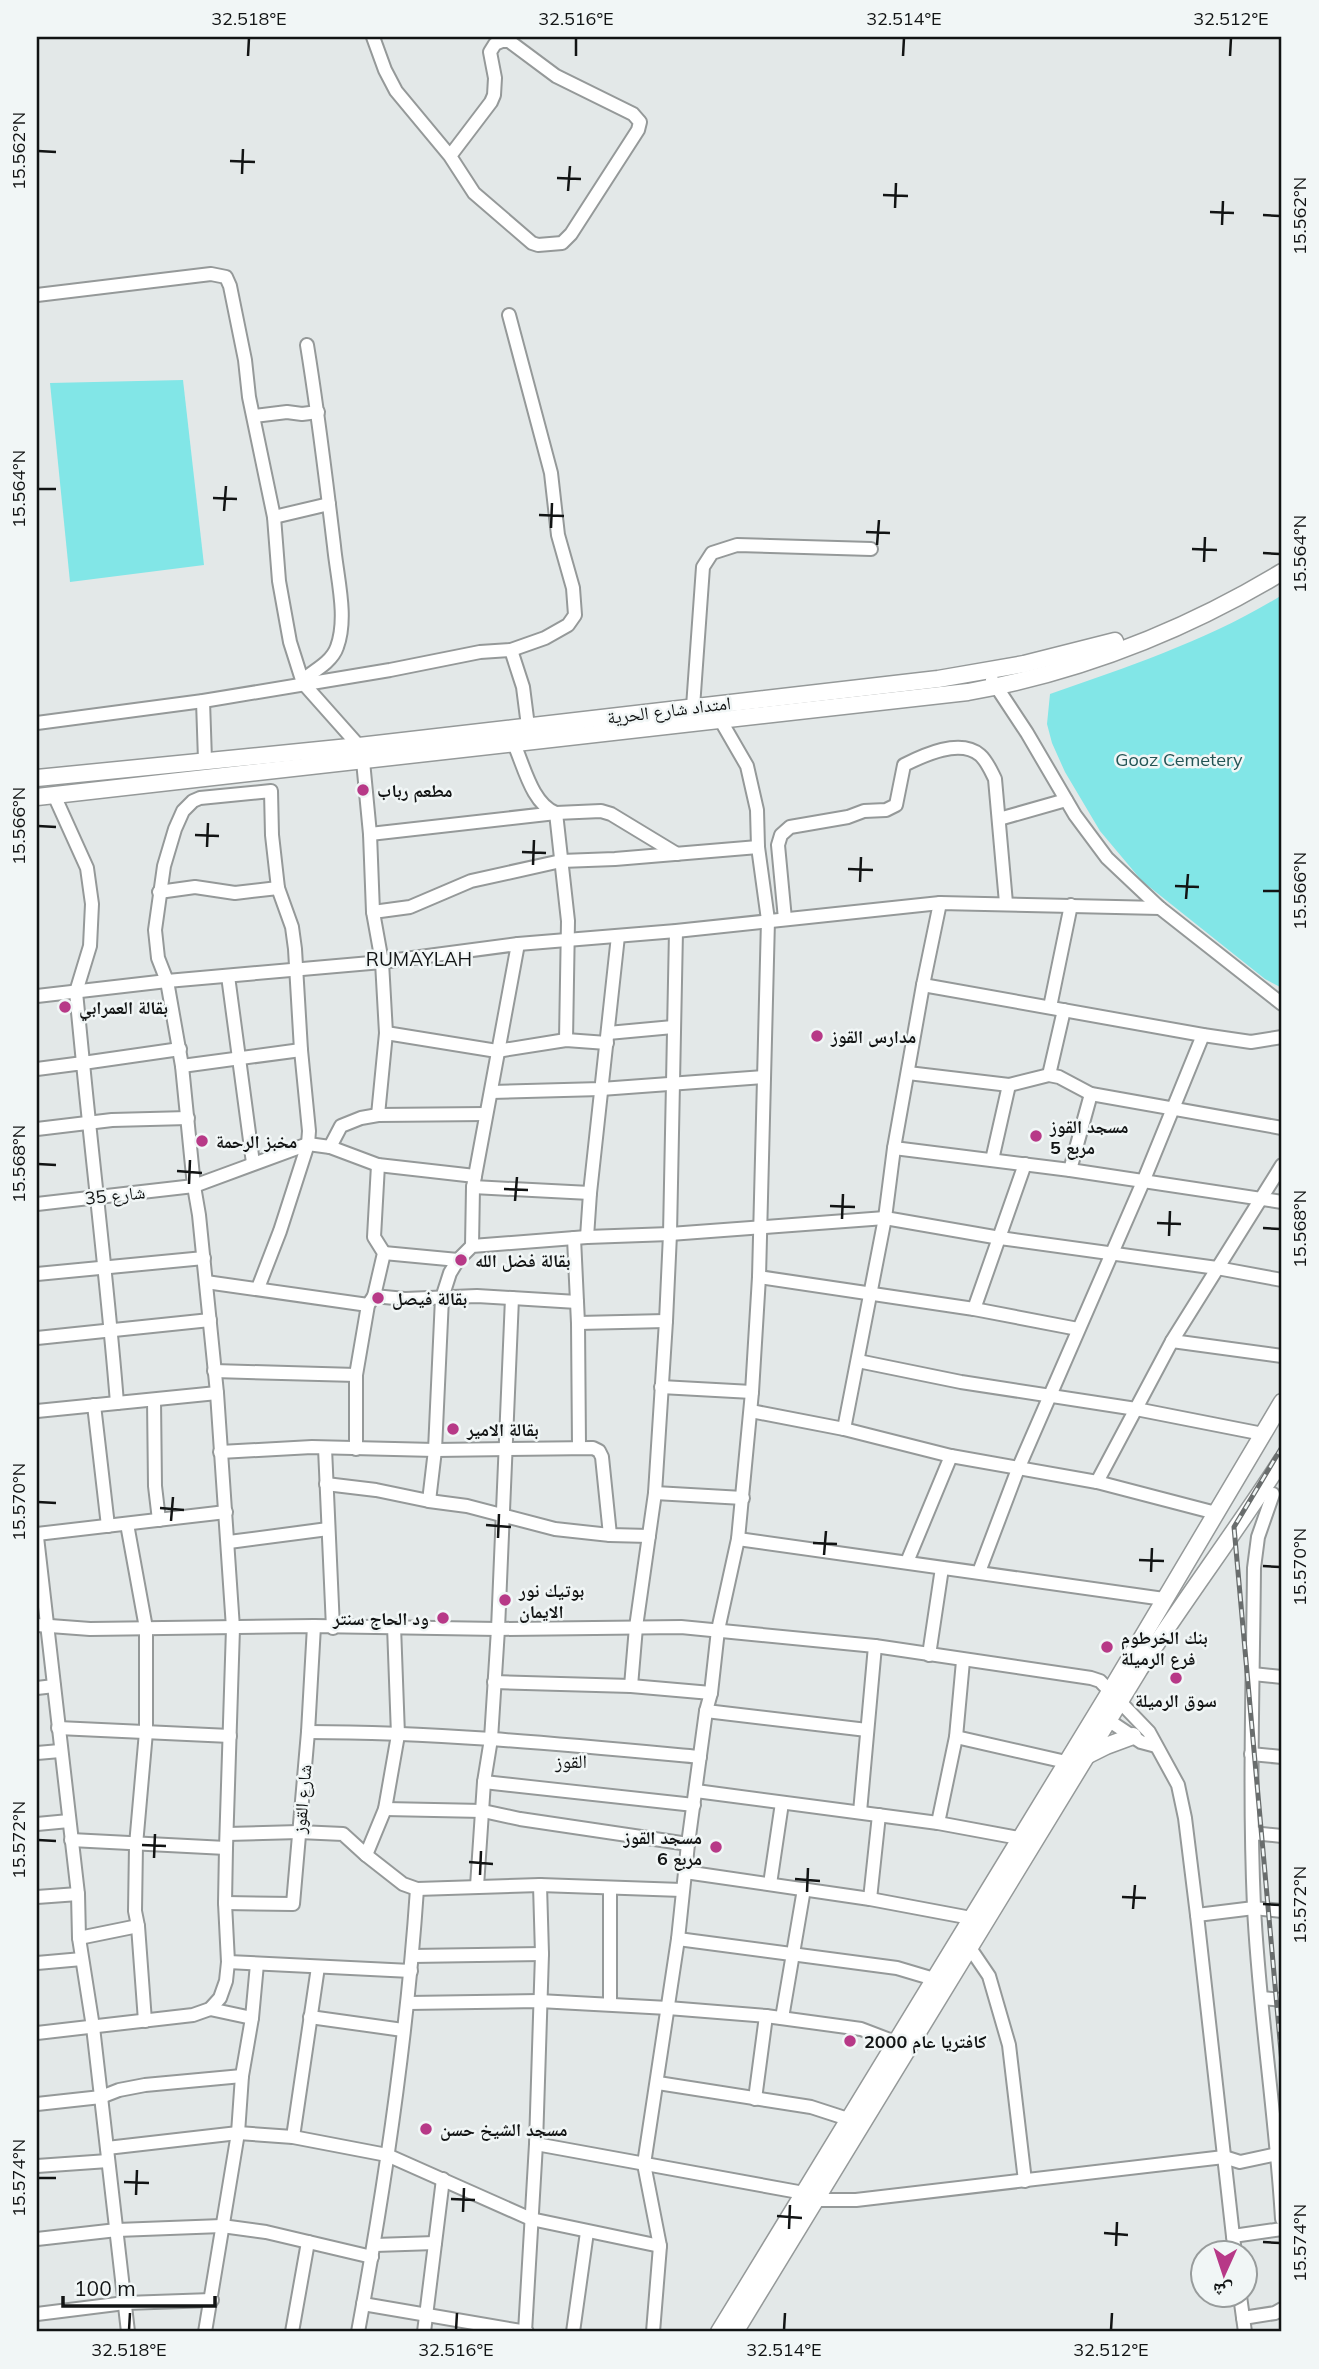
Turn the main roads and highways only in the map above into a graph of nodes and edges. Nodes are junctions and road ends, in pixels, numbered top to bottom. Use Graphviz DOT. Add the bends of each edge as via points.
graph roads {
  1 [pos="1282,564"];
  2 [pos="1282,572"];
  3 [pos="361,754"];
  4 [pos="180,763"];
  5 [pos="37,778"];
  6 [pos="182,780"];
  7 [pos="37,797"];
  8 [pos="1282,1402"];
  9 [pos="1282,1460"];
  10 [pos="1273,1493"];
  11 [pos="1116,1695"];
  12 [pos="1102,1716"];
  13 [pos="1133,1736"];
  14 [pos="1086,1756"];
  15 [pos="809,2197"];
  16 [pos="719,2332"];
  17 [pos="735,2332"];
  1 -- 3 [label="main road, امتداد شارع الحرية" via="1159,626 1083,650 988,671 528,726"];
  2 -- 3 [label="main road, امتداد شارع الحرية" via="1181,626 996,687 514,744"];
  3 -- 4 [label="main road, امتداد شارع الحرية"];
  3 -- 6 [label="main road, امتداد شارع الحرية" via="274,771"];
  4 -- 5 [label="main road, امتداد شارع الحرية"];
  4 -- 6 [label="main road"];
  6 -- 7 [label="main road, امتداد شارع الحرية"];
  8 -- 11 [label="main road" via="1164,1599"];
  9 -- 10 [label="main road"];
  10 -- 11 [label="main road" via="1176,1612"];
  11 -- 12 [label="main road"];
  12 -- 14 [label="main road"];
  12 -- 15 [label="main road" via="1066,1762 1018,1838 848,2119"];
  13 -- 14 [label="main road"];
  14 -- 15 [label="main road" via="970,1948"];
  15 -- 16 [label="main road"];
  15 -- 17 [label="main road"];
}
